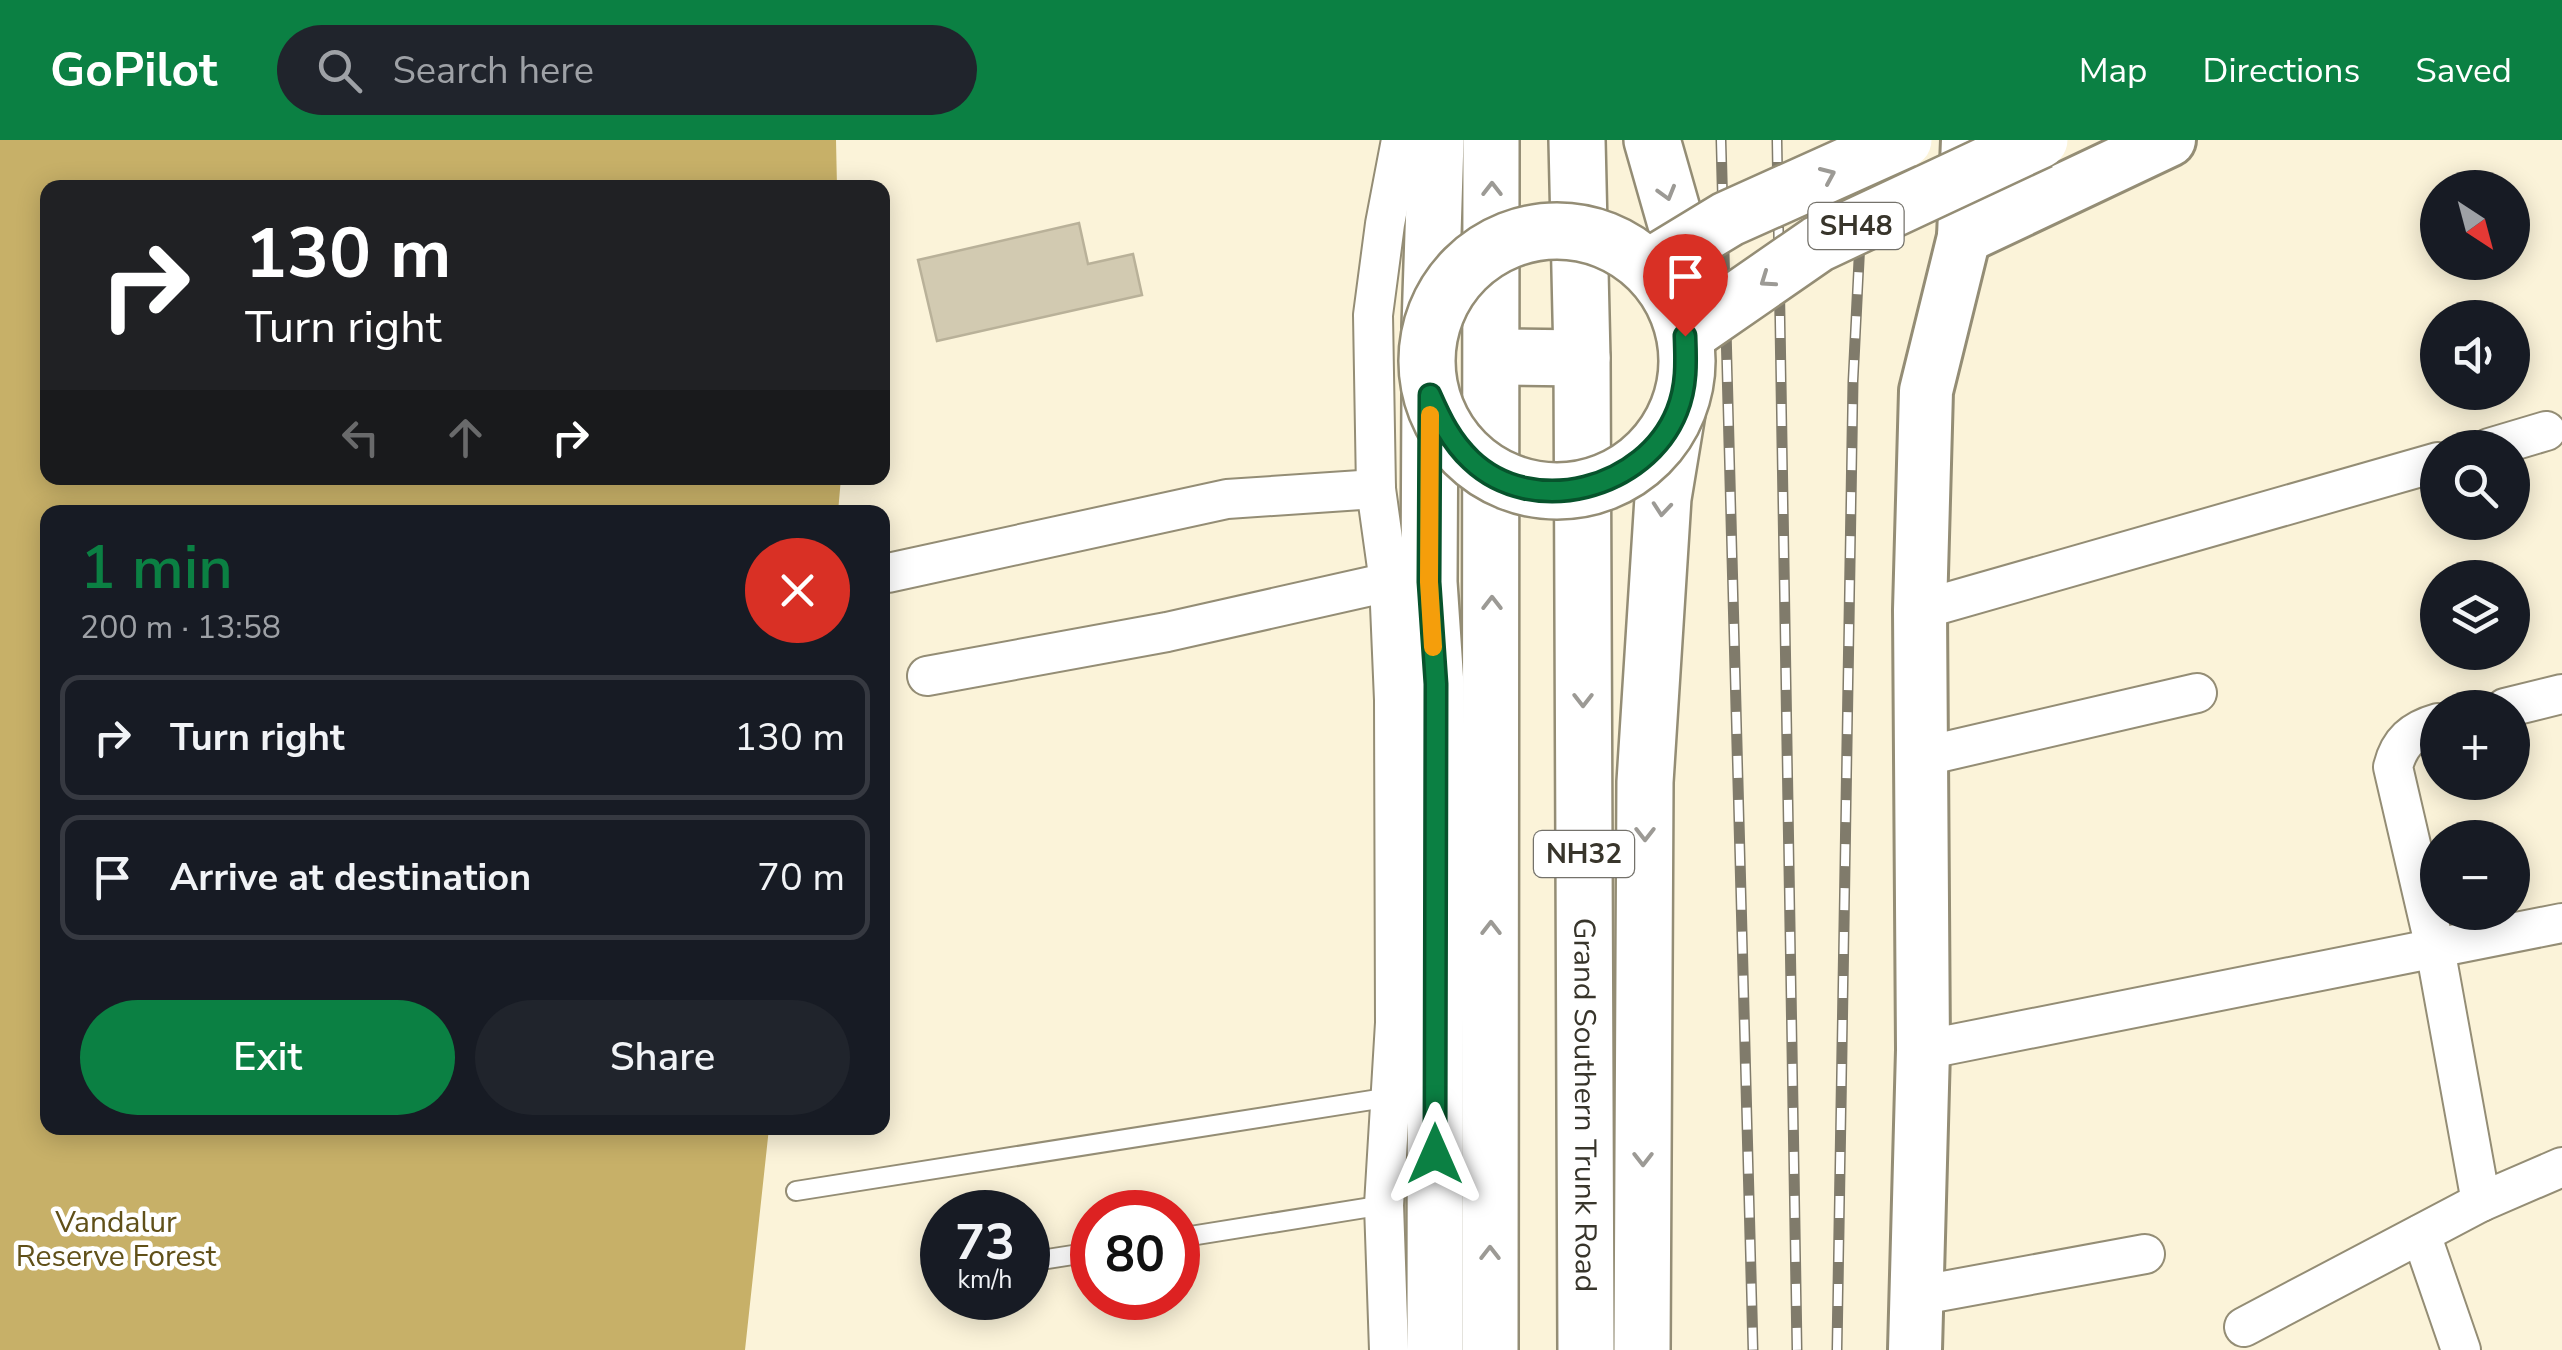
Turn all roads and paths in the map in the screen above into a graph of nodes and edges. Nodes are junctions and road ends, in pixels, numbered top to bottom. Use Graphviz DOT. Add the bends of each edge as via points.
graph roads {
  1 [pos="1401,140"];
  2 [pos="1436,140"];
  3 [pos="1492,140"];
  4 [pos="1577,140"];
  5 [pos="1652,140"];
  6 [pos="1904,140"];
  7 [pos="1968,140"];
  8 [pos="2040,140"];
  9 [pos="2169,140"];
  10 [pos="1964,236"];
  11 [pos="1665,256"];
  12 [pos="1430,327"];
  13 [pos="1685,336"];
  14 [pos="1493,357"];
  15 [pos="1582,358"];
  16 [pos="1430,395"];
  17 [pos="1677,413"];
  18 [pos="2546,431"];
  19 [pos="2530,436"];
  20 [pos="2420,467"];
  21 [pos="1376,489"];
  22 [pos="890,573"];
  23 [pos="1388,582"];
  24 [pos="1920,610"];
  25 [pos="927,676"];
  26 [pos="2197,693"];
  27 [pos="2562,694"];
  28 [pos="2530,702"];
  29 [pos="2420,732"];
  30 [pos="1921,757"];
  31 [pos="2562,923"];
  32 [pos="2435,948"];
  33 [pos="1923,1050"];
  34 [pos="1391,1097"];
  35 [pos="2562,1167"];
  36 [pos="796,1191"];
  37 [pos="2481,1202"];
  38 [pos="1384,1205"];
  39 [pos="1200,1234"];
  40 [pos="2421,1234"];
  41 [pos="2145,1254"];
  42 [pos="1916,1296"];
  43 [pos="2244,1327"];
  44 [pos="1390,1350"];
  45 [pos="1435,1350"];
  46 [pos="1490,1350"];
  47 [pos="1586,1350"];
  48 [pos="1642,1350"];
  49 [pos="1915,1350"];
  50 [pos="2461,1350"];
  1 -- 21 [label="street" via="1374,315"];
  2 -- 12 [label="main road"];
  14 -- 3 [label="main road, NH32, one-way"];
  4 -- 15 [label="main road, Grand Southern Trunk Road / NH32"];
  5 -- 11 [label="main road, one-way"];
  11 -- 6 [label="main road, SH48, one-way, bridge" via="1728,219"];
  7 -- 10 [label="street"];
  8 -- 13 [label="main road, SH48, one-way, bridge" via="1818,244"];
  9 -- 10 [label="street"];
  10 -- 24 [label="street" via="1926,390"];
  11 -- 12 [label="main road, bridge" via="1568,231 1523,236 1482,255 1450,286"];
  11 -- 13 [label="main road, bridge"];
  12 -- 16 [label="main road, bridge"];
  13 -- 17 [label="main road, bridge" via="1687,375"];
  14 -- 15 [label="main road"];
  46 -- 14 [label="main road, NH32, one-way"];
  15 -- 47 [label="main road, Grand Southern Trunk Road / NH32, one-way"];
  16 -- 17 [label="main road, bridge" via="1446,432 1473,462 1508,483 1547,492 1587,488 1624,473 1655,447"];
  16 -- 45 [label="main road"];
  17 -- 48 [label="main road, one-way" via="1663,498 1645,782"];
  18 -- 19 [label="street"];
  20 -- 24 [label="street"];
  21 -- 22 [label="street" via="1227,499"];
  21 -- 23 [label="street"];
  23 -- 25 [label="street"];
  23 -- 34 [label="street" via="1394,720"];
  24 -- 30 [label="street"];
  26 -- 30 [label="street"];
  27 -- 28 [label="street"];
  29 -- 32 [label="street" via="2402,742 2393,767"];
  30 -- 33 [label="street"];
  31 -- 32 [label="street"];
  32 -- 33 [label="street"];
  32 -- 37 [label="street"];
  33 -- 42 [label="street"];
  34 -- 36 [label="lane"];
  34 -- 38 [label="street"];
  35 -- 37 [label="street"];
  37 -- 40 [label="street"];
  38 -- 39 [label="lane"];
  38 -- 44 [label="street"];
  40 -- 43 [label="street"];
  40 -- 50 [label="street"];
  41 -- 42 [label="street"];
  42 -- 49 [label="street"];
}
